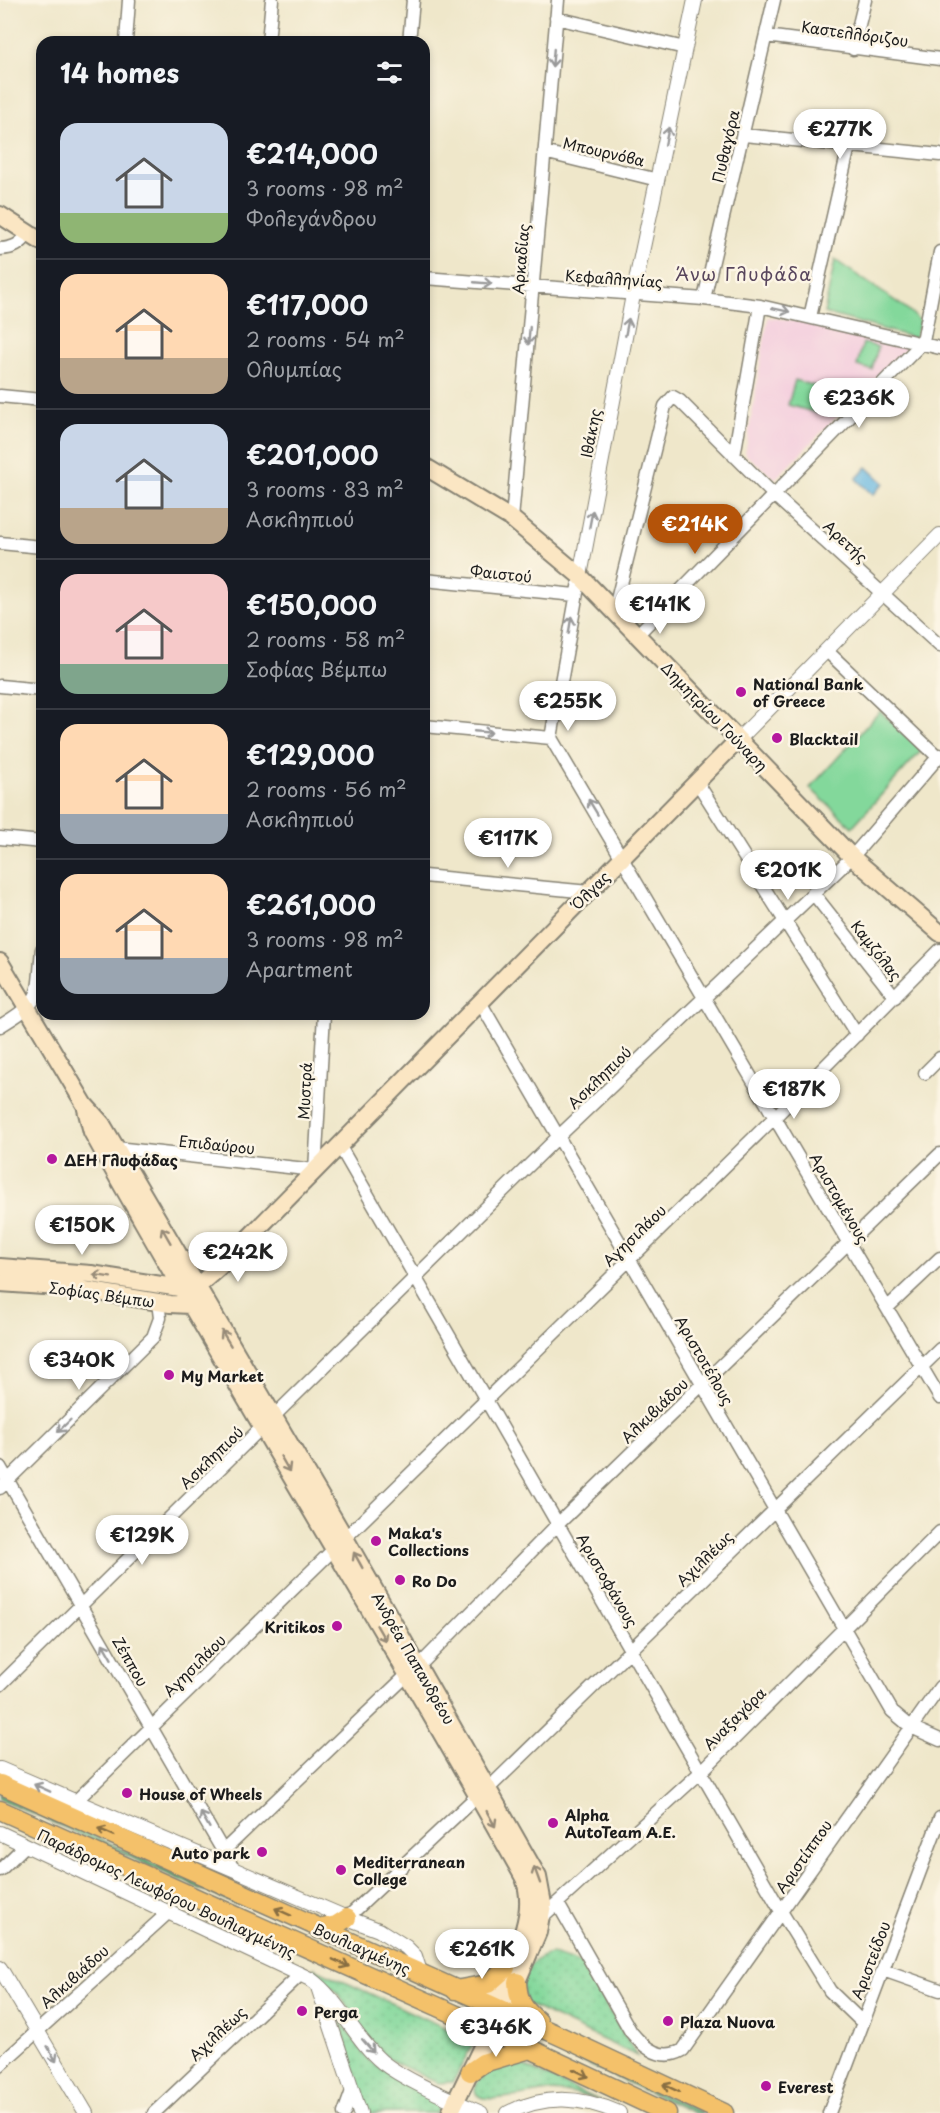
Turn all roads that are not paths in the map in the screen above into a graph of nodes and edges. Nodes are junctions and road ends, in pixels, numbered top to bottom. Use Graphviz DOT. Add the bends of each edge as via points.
graph roads {
  1 [pos="129,0"];
  2 [pos="272,0"];
  3 [pos="413,0"];
  4 [pos="558,0"];
  5 [pos="695,0"];
  6 [pos="774,0"];
  7 [pos="865,0"];
  8 [pos="556,18"];
  9 [pos="126,36"];
  10 [pos="269,36"];
  11 [pos="410,36"];
  12 [pos="766,36"];
  13 [pos="685,48"];
  14 [pos="853,49"];
  15 [pos="940,59"];
  16 [pos="744,135"];
  17 [pos="849,146"];
  18 [pos="544,152"];
  19 [pos="940,155"];
  20 [pos="658,180"];
  21 [pos="0,215"];
  22 [pos="35,238"];
  23 [pos="0,249"];
  24 [pos="940,252"];
  25 [pos="430,279"];
  26 [pos="533,288"];
  27 [pos="633,295"];
  28 [pos="704,299"];
  29 [pos="760,306"];
  30 [pos="810,317"];
  31 [pos="923,342"];
  32 [pos="940,348"];
  33 [pos="0,396"];
  34 [pos="36,399"];
  35 [pos="734,456"];
  36 [pos="430,470"];
  37 [pos="774,495"];
  38 [pos="512,519"];
  39 [pos="940,535"];
  40 [pos="0,543"];
  41 [pos="36,546"];
  42 [pos="580,576"];
  43 [pos="430,581"];
  44 [pos="882,594"];
  45 [pos="575,595"];
  46 [pos="614,612"];
  47 [pos="637,636"];
  48 [pos="940,646"];
  49 [pos="827,651"];
  50 [pos="0,686"];
  51 [pos="36,689"];
  52 [pos="430,727"];
  53 [pos="551,738"];
  54 [pos="738,740"];
  55 [pos="939,756"];
  56 [pos="697,782"];
  57 [pos="0,838"];
  58 [pos="36,841"];
  59 [pos="623,857"];
  60 [pos="852,857"];
  61 [pos="430,877"];
  62 [pos="589,891"];
  63 [pos="813,893"];
  64 [pos="783,922"];
  65 [pos="940,933"];
  66 [pos="940,950"];
  67 [pos="0,962"];
  68 [pos="704,997"];
  69 [pos="895,997"];
  70 [pos="36,999"];
  71 [pos="480,1002"];
  72 [pos="28,1009"];
  73 [pos="324,1020"];
  74 [pos="0,1026"];
  75 [pos="857,1035"];
  76 [pos="940,1058"];
  77 [pos="924,1072"];
  78 [pos="85,1105"];
  79 [pos="775,1118"];
  80 [pos="558,1137"];
  81 [pos="339,1145"];
  82 [pos="116,1148"];
  83 [pos="940,1154"];
  84 [pos="315,1170"];
  85 [pos="848,1242"];
  86 [pos="940,1258"];
  87 [pos="630,1260"];
  88 [pos="0,1267"];
  89 [pos="415,1277"];
  90 [pos="0,1283"];
  91 [pos="192,1294"];
  92 [pos="158,1302"];
  93 [pos="887,1308"];
  94 [pos="940,1349"];
  95 [pos="922,1366"];
  96 [pos="702,1385"];
  97 [pos="940,1398"];
  98 [pos="486,1400"];
  99 [pos="268,1422"];
  100 [pos="0,1467"];
  101 [pos="4,1484"];
  102 [pos="776,1509"];
  103 [pos="558,1524"];
  104 [pos="940,1532"];
  105 [pos="340,1543"];
  106 [pos="80,1606"];
  107 [pos="843,1629"];
  108 [pos="632,1650"];
  109 [pos="412,1671"];
  110 [pos="0,1685"];
  111 [pos="940,1687"];
  112 [pos="911,1727"];
  113 [pos="152,1728"];
  114 [pos="940,1740"];
  115 [pos="0,1769"];
  116 [pos="702,1771"];
  117 [pos="0,1784"];
  118 [pos="484,1792"];
  119 [pos="75,1802"];
  120 [pos="0,1810"];
  121 [pos="940,1818"];
  122 [pos="0,1833"];
  123 [pos="26,1845"];
  124 [pos="218,1856"];
  125 [pos="0,1870"];
  126 [pos="558,1904"];
  127 [pos="170,1911"];
  128 [pos="782,1913"];
  129 [pos="542,1917"];
  130 [pos="347,1918"];
  131 [pos="319,1929"];
  132 [pos="0,1968"];
  133 [pos="883,1970"];
  134 [pos="301,1974"];
  135 [pos="421,1975"];
  136 [pos="511,1975"];
  137 [pos="318,1985"];
  138 [pos="455,1990"];
  139 [pos="940,1990"];
  140 [pos="497,2009"];
  141 [pos="862,2022"];
  142 [pos="37,2029"];
  143 [pos="490,2030"];
  144 [pos="562,2037"];
  145 [pos="531,2049"];
  146 [pos="0,2065"];
  147 [pos="470,2072"];
  148 [pos="352,2091"];
  149 [pos="627,2094"];
  150 [pos="452,2107"];
  151 [pos="86,2113"];
  152 [pos="154,2113"];
  153 [pos="344,2113"];
  154 [pos="360,2113"];
  155 [pos="481,2113"];
  156 [pos="508,2113"];
  157 [pos="619,2113"];
  158 [pos="628,2113"];
  159 [pos="667,2113"];
  160 [pos="724,2113"];
  161 [pos="829,2113"];
  1 -- 9 [label="street"];
  2 -- 10 [label="street"];
  3 -- 11 [label="street"];
  4 -- 8 [label="street, Αρκαδίας"];
  5 -- 13 [label="street, Ιθάκης"];
  6 -- 12 [label="street, Πυθαγόρα"];
  7 -- 14 [label="street"];
  8 -- 13 [label="street"];
  8 -- 18 [label="street, Αρκαδίας, one-way"];
  12 -- 14 [label="street, Καστελλόριζου"];
  12 -- 16 [label="street, Πυθαγόρα"];
  20 -- 13 [label="street, Ιθάκης, one-way"];
  14 -- 15 [label="street, Καστελλόριζου"];
  16 -- 17 [label="street"];
  16 -- 28 [label="street, Πυθαγόρα"];
  17 -- 19 [label="street"];
  17 -- 30 [label="street"];
  18 -- 20 [label="street, Μπουρνόβα"];
  18 -- 26 [label="street, Αρκαδίας"];
  20 -- 27 [label="street, Ιθάκης"];
  21 -- 22 [label="main road"];
  22 -- 23 [label="street"];
  24 -- 31 [label="street"];
  25 -- 26 [label="street, Κεφαλληνίας, one-way"];
  26 -- 27 [label="street, Κεφαλληνίας"];
  26 -- 38 [label="street, Αρκαδίας, one-way"];
  27 -- 28 [label="street, Κεφαλληνίας"];
  42 -- 27 [label="street, Ιθάκης, one-way"];
  28 -- 29 [label="street, Κεφαλληνίας"];
  29 -- 30 [label="street, Κεφαλληνίας, one-way"];
  29 -- 35 [label="street"];
  30 -- 31 [label="street, Κεφαλληνίας"];
  31 -- 32 [label="street, Κεφαλληνίας"];
  31 -- 37 [label="street"];
  33 -- 34 [label="street"];
  35 -- 37 [label="street, Αρετής"];
  35 -- 46 [label="street, Αρετής" via="680,401 670,398"];
  36 -- 38 [label="main road, Δημητρίου Γούναρη"];
  37 -- 44 [label="street, Αρετής"];
  37 -- 47 [label="street"];
  38 -- 42 [label="main road, Δημητρίου Γούναρη"];
  39 -- 44 [label="street, Όλγας"];
  40 -- 41 [label="street"];
  42 -- 45 [label="street, Ιθάκης"];
  42 -- 46 [label="main road, Δημητρίου Γούναρη"];
  43 -- 45 [label="street, Φαιστού"];
  44 -- 48 [label="street, Αρετής"];
  44 -- 49 [label="street, Όλγας"];
  53 -- 45 [label="street, Ιθάκης, one-way"];
  46 -- 47 [label="main road, Δημητρίου Γούναρη"];
  47 -- 54 [label="main road, Δημητρίου Γούναρη"];
  49 -- 54 [label="street, Όλγας"];
  49 -- 55 [label="street"];
  50 -- 51 [label="street"];
  52 -- 53 [label="street, one-way"];
  59 -- 53 [label="street, one-way"];
  54 -- 56 [label="main road, Όλγας"];
  54 -- 60 [label="main road, Δημητρίου Γούναρη"];
  55 -- 60 [label="street, Ασκληπιού"];
  56 -- 59 [label="main road, Όλγας"];
  56 -- 64 [label="street"];
  57 -- 58 [label="street"];
  59 -- 62 [label="main road, Όλγας"];
  59 -- 68 [label="street, Αριστομένους"];
  60 -- 63 [label="street, Ασκληπιού"];
  60 -- 65 [label="main road, Δημητρίου Γούναρη"];
  61 -- 62 [label="street"];
  62 -- 71 [label="main road, Όλγας"];
  63 -- 64 [label="street, Ασκληπιού"];
  63 -- 69 [label="street, Καμζόλας"];
  64 -- 68 [label="street, Ασκληπιού"];
  64 -- 75 [label="street"];
  66 -- 69 [label="street, Αγησιλάου"];
  67 -- 72 [label="main road, Ανδρέα Παπανδρέου"];
  68 -- 79 [label="street, Αριστομένους"];
  68 -- 80 [label="street, Ασκληπιού"];
  69 -- 75 [label="street, Αγησιλάου"];
  70 -- 72 [label="street"];
  71 -- 80 [label="street, Αριστοτέλους"];
  71 -- 81 [label="main road, Όλγας"];
  72 -- 74 [label="street"];
  72 -- 78 [label="main road, Ανδρέα Παπανδρέου"];
  73 -- 84 [label="street, Μυστρά"];
  75 -- 79 [label="street, Αγησιλάου"];
  76 -- 77 [label="street"];
  78 -- 82 [label="main road, Ανδρέα Παπανδρέου"];
  78 -- 91 [label="main road, Ανδρέα Παπανδρέου" via="92,1132"];
  79 -- 85 [label="street, Αριστομένους"];
  79 -- 87 [label="street, Αγησιλάου"];
  80 -- 87 [label="street, Αριστοτέλους"];
  80 -- 89 [label="street, Ασκληπιού"];
  81 -- 84 [label="main road, Όλγας"];
  81 -- 89 [label="street, Αριστοφάνους"];
  82 -- 84 [label="street, Επιδαύρου"];
  91 -- 82 [label="main road, Ανδρέα Παπανδρέου, one-way"];
  83 -- 85 [label="street, Αλκιβιάδου"];
  84 -- 91 [label="main road, Όλγας" via="241,1245 224,1273"];
  85 -- 93 [label="street, Αριστομένους"];
  85 -- 96 [label="street, Αλκιβιάδου"];
  86 -- 93 [label="street"];
  87 -- 96 [label="street, Αριστοτέλους"];
  87 -- 98 [label="street, Αγησιλάου"];
  91 -- 88 [label="main road, Σοφίας Βέμπω, one-way" via="91,1274"];
  89 -- 98 [label="street, Αριστοφάνους"];
  89 -- 99 [label="street, Ασκληπιού"];
  90 -- 92 [label="main road, Σοφίας Βέμπω" via="73,1288"];
  91 -- 92 [label="main road, Σοφίας Βέμπω"];
  91 -- 99 [label="main road, Ανδρέα Παπανδρέου"];
  92 -- 101 [label="street, one-way" via="160,1318 153,1337"];
  93 -- 95 [label="street, Αριστομένους"];
  94 -- 95 [label="street, Αχιλλέως"];
  95 -- 97 [label="street, Αριστομένους"];
  95 -- 102 [label="street, Αχιλλέως"];
  96 -- 102 [label="street, Αριστοτέλους"];
  96 -- 103 [label="street, Αλκιβιάδου"];
  98 -- 103 [label="street, Αριστοφάνους"];
  98 -- 105 [label="street, Αγησιλάου"];
  99 -- 105 [label="main road, Ανδρέα Παπανδρέου"];
  99 -- 106 [label="street, Ασκληπιού"];
  100 -- 101 [label="street, Ζέππου"];
  101 -- 106 [label="street, Ζέππου"];
  102 -- 107 [label="street, Αριστοτέλους"];
  102 -- 108 [label="street, Αχιλλέως"];
  103 -- 108 [label="street, Αριστοφάνους"];
  103 -- 109 [label="street, Αλκιβιάδου"];
  104 -- 107 [label="street, Αναξαγόρα"];
  105 -- 109 [label="main road, Ανδρέα Παπανδρέου"];
  105 -- 113 [label="street, Αγησιλάου"];
  106 -- 110 [label="street, Ασκληπιού"];
  113 -- 106 [label="street, Ζέππου, one-way"];
  107 -- 112 [label="street, Αριστοτέλους" via="892,1711"];
  107 -- 116 [label="street, Αναξαγόρα"];
  108 -- 116 [label="street, Αριστοφάνους"];
  108 -- 118 [label="street, Αχιλλέως"];
  109 -- 118 [label="main road, Ανδρέα Παπανδρέου"];
  109 -- 124 [label="street, Αλκιβιάδου"];
  111 -- 112 [label="street, Αριστίππου"];
  112 -- 114 [label="street, Αριστοτέλους"];
  112 -- 128 [label="street, Αριστίππου"];
  113 -- 119 [label="street, Αγησιλάου"];
  124 -- 113 [label="street, Ζέππου, one-way"];
  119 -- 115 [label="street, one-way"];
  116 -- 126 [label="street, Αναξαγόρα"];
  116 -- 128 [label="street, Αριστοφάνους"];
  131 -- 117 [label="main road, Βουλιαγμένης, one-way"];
  129 -- 118 [label="main road, Ανδρέα Παπανδρέου, one-way" via="538,1877"];
  118 -- 130 [label="street, Αχιλλέως"];
  118 -- 136 [label="main road, Ανδρέα Παπανδρέου, one-way" via="530,1899"];
  119 -- 124 [label="street"];
  120 -- 143 [label="main road, Βουλιαγμένης, one-way"];
  121 -- 133 [label="street, Αριστείδου"];
  122 -- 123 [label="street, Παράδρομος Λεωφόρου Βουλιαγμένης"];
  123 -- 125 [label="street"];
  123 -- 127 [label="street, Παράδρομος Λεωφόρου Βουλιαγμένης"];
  124 -- 130 [label="street" via="234,1870"];
  126 -- 128 [label="street, Αριστίππου" via="631,2032 655,2053 675,2055 690,2043"];
  126 -- 129 [label="street, Αναξαγόρα"];
  127 -- 134 [label="street, Παράδρομος Λεωφόρου Βουλιαγμένης"];
  127 -- 142 [label="street, Αλκιβιάδου"];
  128 -- 141 [label="street, Αριστοφάνους" via="830,1991"];
  129 -- 136 [label="main road, Ανδρέα Παπανδρέου"];
  130 -- 131 [label="main road"];
  130 -- 135 [label="street" via="380,1930 406,1947 416,1956"];
  131 -- 135 [label="main road, Βουλιαγμένης"];
  132 -- 142 [label="street"];
  133 -- 139 [label="street"];
  133 -- 141 [label="street, Αριστείδου"];
  134 -- 137 [label="street, Παράδρομος Λεωφόρου Βουλιαγμένης"];
  134 -- 152 [label="street, Αχιλλέως"];
  135 -- 138 [label="main road, Βουλιαγμένης"];
  136 -- 138 [label="main road"];
  136 -- 140 [label="main road, Ανδρέα Παπανδρέου"];
  136 -- 144 [label="main road" via="526,2012"];
  137 -- 148 [label="street"];
  137 -- 150 [label="street, Παράδρομος Λεωφόρου Βουλιαγμένης, one-way" via="383,2062"];
  138 -- 140 [label="main road, Βουλιαγμένης"];
  140 -- 143 [label="main road, Ανδρέα Παπανδρέου"];
  140 -- 144 [label="main road, Βουλιαγμένης"];
  141 -- 161 [label="street, Αριστείδου"];
  142 -- 146 [label="street, Αλκιβιάδου"];
  142 -- 151 [label="street, one-way"];
  143 -- 145 [label="main road, Βουλιαγμένης"];
  143 -- 147 [label="main road, Ανδρέα Παπανδρέου"];
  160 -- 144 [label="main road, Βουλιαγμένης, one-way"];
  145 -- 147 [label="main road" via="483,2063"];
  145 -- 149 [label="main road, Βουλιαγμένης, one-way"];
  147 -- 150 [label="main road, Ανδρέα Παπανδρέου"];
  148 -- 153 [label="street"];
  148 -- 154 [label="street"];
  149 -- 158 [label="street"];
  149 -- 159 [label="main road, Βουλιαγμένης"];
  150 -- 155 [label="street, Παράδρομος Λεωφόρου Βουλιαγμένης"];
  156 -- 157 [label="street" via="554,2098"];
}
